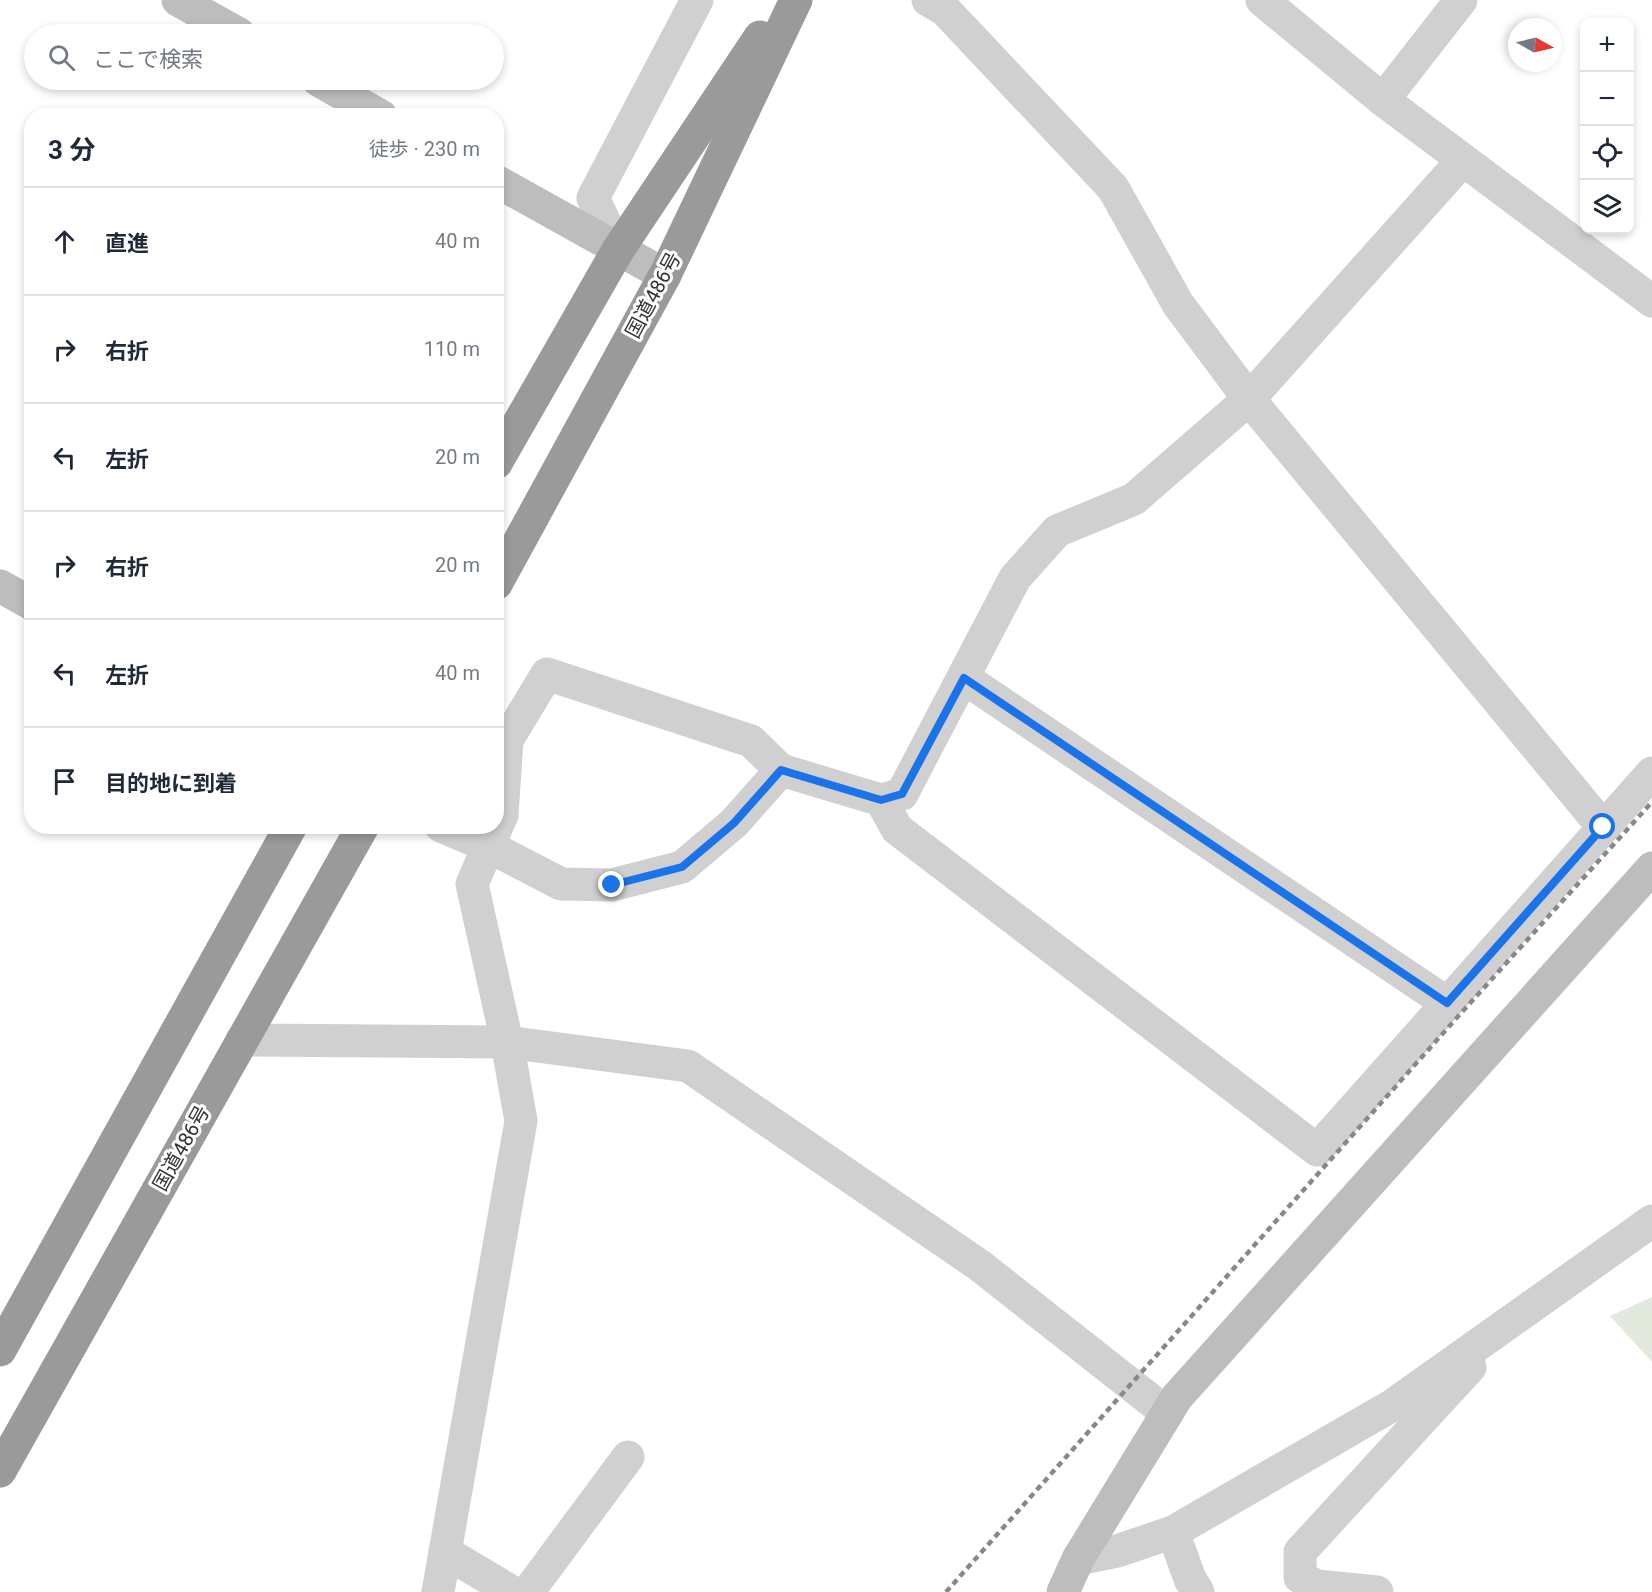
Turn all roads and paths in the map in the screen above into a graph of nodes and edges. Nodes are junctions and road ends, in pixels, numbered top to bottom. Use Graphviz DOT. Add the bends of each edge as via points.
graph roads {
  1 [pos="178,0"];
  2 [pos="697,0"];
  3 [pos="785,0"];
  4 [pos="796,0"];
  5 [pos="928,0"];
  6 [pos="1262,0"];
  7 [pos="1461,0"];
  8 [pos="221,24"];
  9 [pos="336,90"];
  10 [pos="1383,100"];
  11 [pos="367,108"];
  12 [pos="1463,160"];
  13 [pos="504,186"];
  14 [pos="618,250"];
  15 [pos="665,275"];
  16 [pos="1652,301"];
  17 [pos="1249,399"];
  18 [pos="504,449"];
  19 [pos="504,569"];
  20 [pos="0,586"];
  21 [pos="24,600"];
  22 [pos="964,678"];
  23 [pos="781,770"];
  24 [pos="1652,773"];
  25 [pos="504,785"];
  26 [pos="881,800"];
  27 [pos="1603,827"];
  28 [pos="287,834"];
  29 [pos="358,834"];
  30 [pos="460,834"];
  31 [pos="493,834"];
  32 [pos="488,846"];
  33 [pos="1652,868"];
  34 [pos="1447,1003"];
  35 [pos="242,1040"];
  36 [pos="507,1042"];
  37 [pos="1652,1221"];
  38 [pos="1480,1343"];
  39 [pos="0,1350"];
  40 [pos="1167,1413"];
  41 [pos="628,1458"];
  42 [pos="0,1471"];
  43 [pos="1173,1532"];
  44 [pos="445,1552"];
  45 [pos="1078,1559"];
  46 [pos="438,1592"];
  47 [pos="512,1592"];
  48 [pos="528,1592"];
  49 [pos="1063,1592"];
  50 [pos="1198,1592"];
  51 [pos="1370,1592"];
  1 -- 8 [label="street"];
  2 -- 14 [label="street" via="593,198"];
  3 -- 14 [label="highway"];
  4 -- 15 [label="highway, 国道486号"];
  5 -- 17 [label="street" via="945,10 1113,188 1178,304"];
  6 -- 10 [label="street"];
  7 -- 10 [label="street"];
  9 -- 11 [label="street"];
  10 -- 12 [label="street"];
  12 -- 16 [label="street"];
  12 -- 17 [label="street"];
  13 -- 14 [label="street"];
  14 -- 15 [label="street"];
  14 -- 18 [label="highway"];
  15 -- 19 [label="highway, 国道486号"];
  17 -- 22 [label="street" via="1134,499 1057,531 1015,578"];
  17 -- 27 [label="street"];
  20 -- 21 [label="street"];
  22 -- 26 [label="street" via="902,794"];
  22 -- 34 [label="street"];
  23 -- 25 [label="street" via="751,741 547,674 507,740"];
  23 -- 26 [label="street"];
  23 -- 32 [label="street" via="734,823 682,867 612,885 561,884"];
  24 -- 27 [label="street"];
  26 -- 34 [label="street" via="897,829 1317,1150"];
  27 -- 34 [label="street"];
  28 -- 39 [label="highway"];
  29 -- 35 [label="highway, 国道486号"];
  30 -- 32 [label="street"];
  31 -- 32 [label="street"];
  32 -- 36 [label="street" via="472,884"];
  33 -- 40 [label="street" via="1177,1397"];
  35 -- 36 [label="street"];
  35 -- 42 [label="highway, 国道486号"];
  36 -- 40 [label="street" via="688,1066 979,1265"];
  36 -- 44 [label="street" via="521,1121"];
  37 -- 38 [label="street"];
  38 -- 43 [label="street" via="1393,1405"];
  38 -- 51 [label="street" via="1473,1363 1300,1552 1300,1577 1317,1586"];
  40 -- 45 [label="street"];
  41 -- 48 [label="street"];
  43 -- 45 [label="street"];
  43 -- 50 [label="street"];
  44 -- 46 [label="street"];
  44 -- 47 [label="street"];
  45 -- 49 [label="street"];
}
